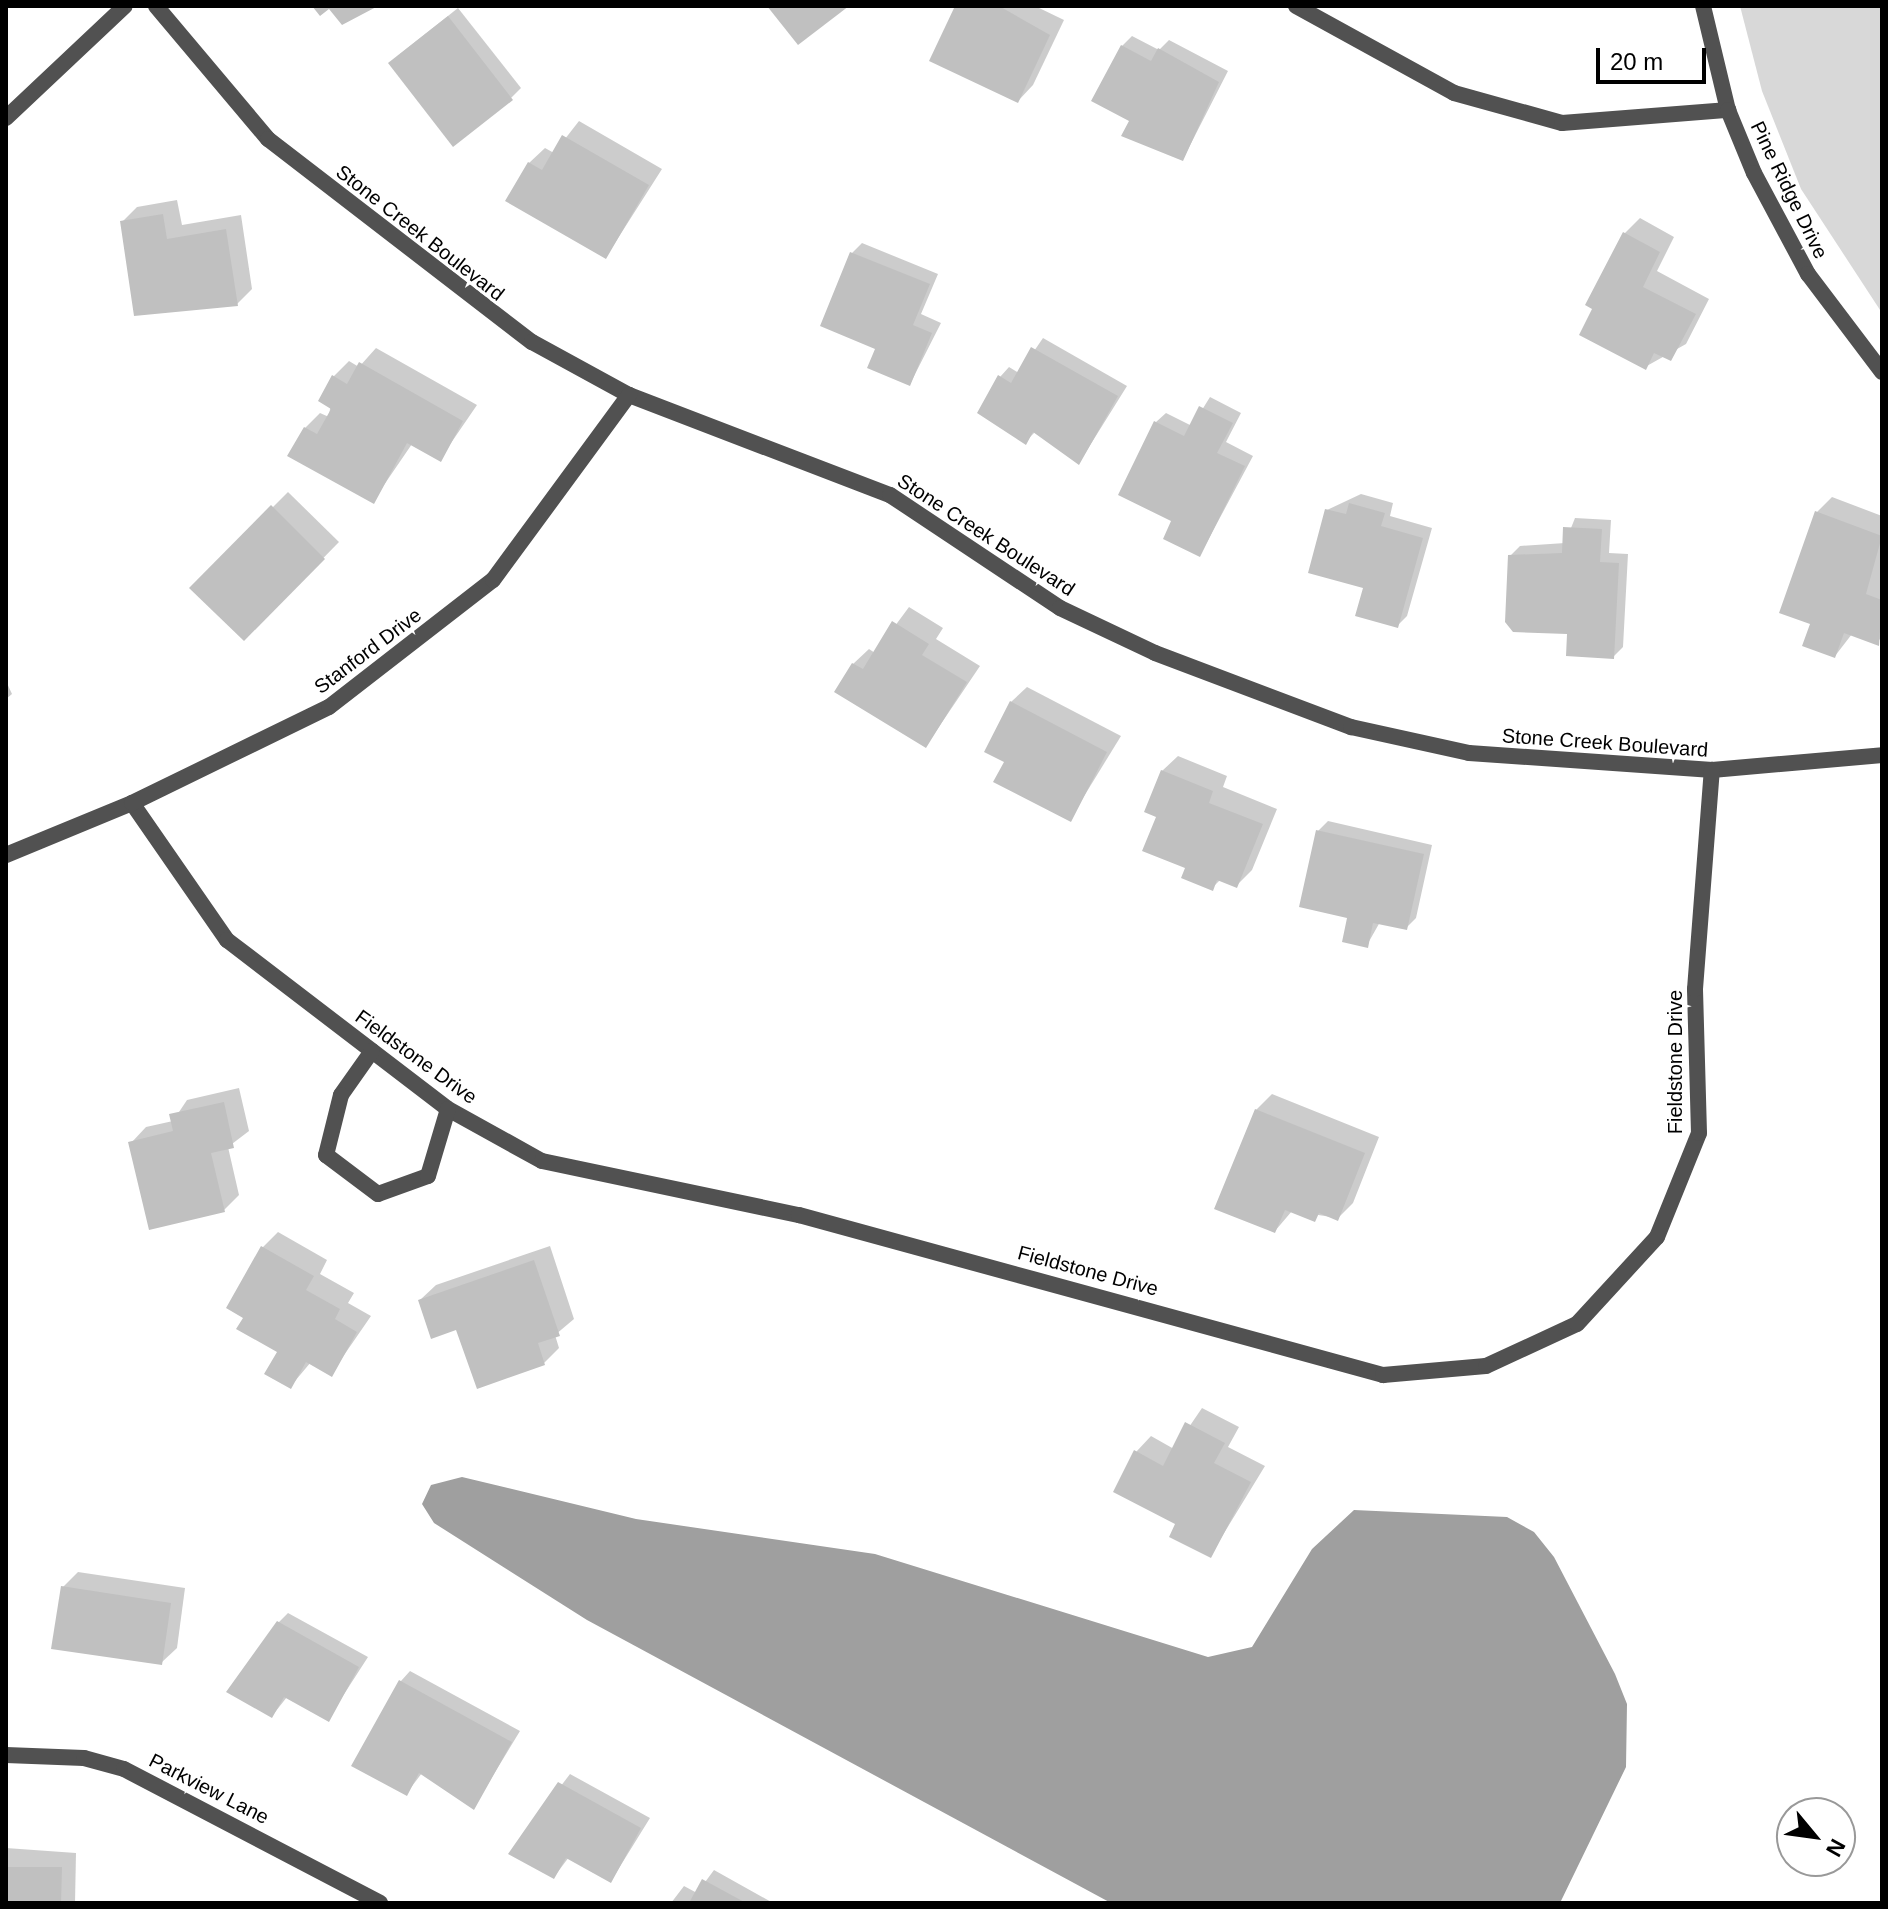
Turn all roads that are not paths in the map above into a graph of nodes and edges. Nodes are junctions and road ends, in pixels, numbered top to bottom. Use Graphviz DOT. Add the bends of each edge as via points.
graph roads {
  1 [pos="125,6"];
  2 [pos="156,6"];
  3 [pos="1296,6"];
  4 [pos="1703,6"];
  5 [pos="1728,110"];
  6 [pos="6,118"];
  7 [pos="1882,372"];
  8 [pos="629,395"];
  9 [pos="1882,755"];
  10 [pos="1712,770"];
  11 [pos="132,803"];
  12 [pos="6,855"];
  13 [pos="372,1051"];
  14 [pos="448,1109"];
  15 [pos="6,1755"];
  16 [pos="380,1903"];
  1 -- 6 [label="street"];
  2 -- 8 [label="street, Stone Creek Boulevard" via="268,139 433,273 532,342"];
  3 -- 5 [label="street" via="1454,93 1562,123"];
  4 -- 5 [label="street, Pine Ridge Drive"];
  5 -- 7 [label="street, Pine Ridge Drive" via="1808,274"];
  8 -- 10 [label="street, Stone Creek Boulevard" via="843,472 932,521 1060,608 1231,685 1351,727 1529,760"];
  8 -- 11 [label="street, Stanford Drive" via="493,580 329,707"];
  9 -- 10 [label="street, Stone Creek Boulevard"];
  10 -- 14 [label="street, Fieldstone Drive" via="1695,989 1699,1133 1657,1237 1637,1259 1577,1324 1486,1366 1383,1375 799,1215 542,1161"];
  11 -- 12 [label="street, Stanford Drive"];
  11 -- 13 [label="street, Fieldstone Drive" via="227,940"];
  13 -- 14 [label="street, Fieldstone Drive"];
  13 -- 14 [label="street" via="341,1095 326,1155 378,1194 428,1176"];
  15 -- 16 [label="street, Parkview Lane" via="84,1758 124,1769"];
}
